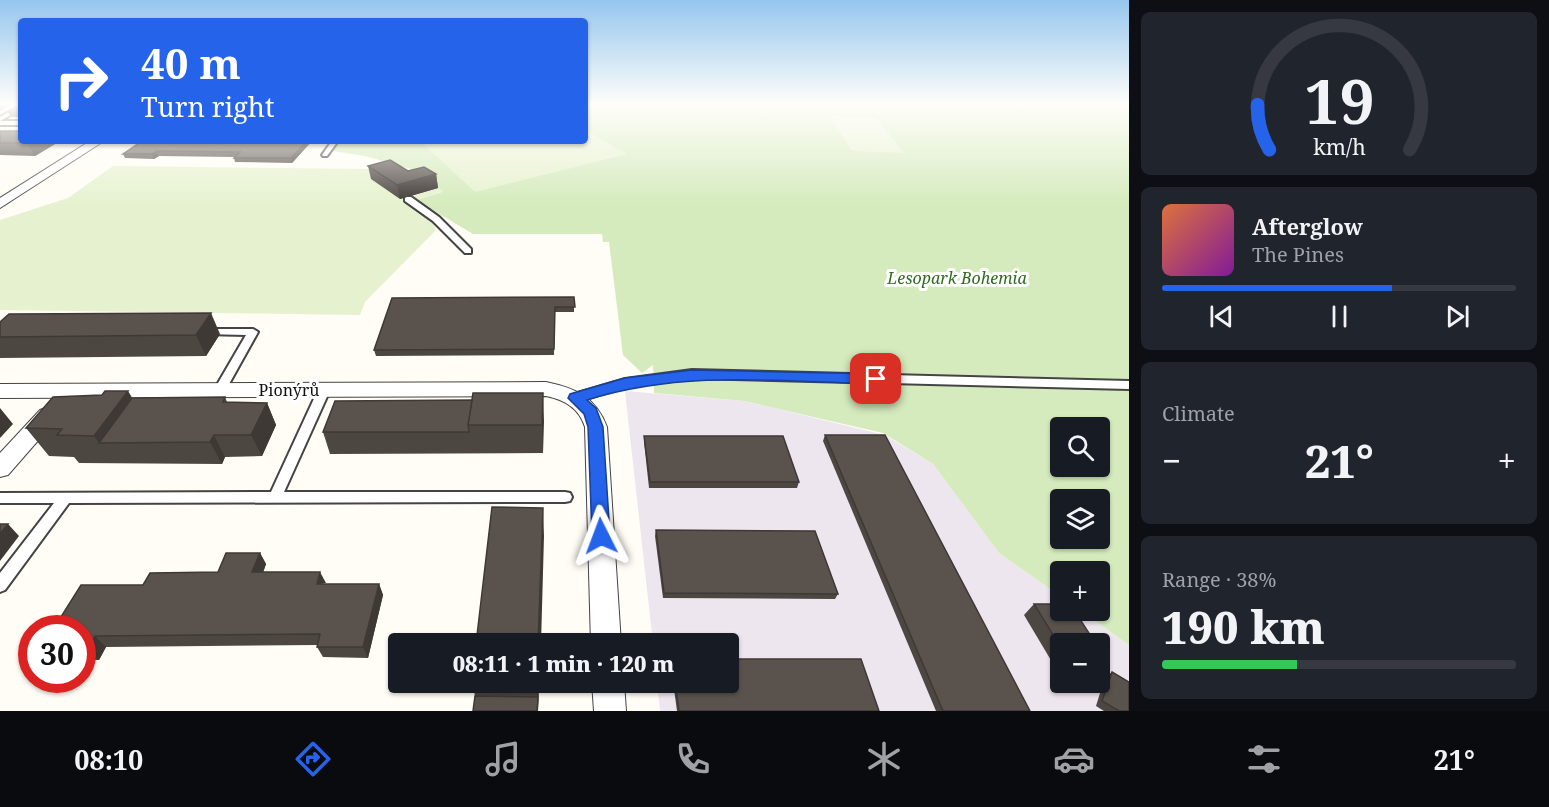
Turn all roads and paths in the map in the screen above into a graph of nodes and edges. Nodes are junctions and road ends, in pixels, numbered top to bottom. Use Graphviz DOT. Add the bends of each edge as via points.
graph roads {
  1 [pos="93,144"];
  2 [pos="333,144"];
  3 [pos="325,155"];
  4 [pos="408,199"];
  5 [pos="0,204"];
  6 [pos="468,252"];
  7 [pos="196,332"];
  8 [pos="1129,385"];
  9 [pos="220,390"];
  10 [pos="324,390"];
  11 [pos="0,391"];
  12 [pos="70,391"];
  13 [pos="575,398"];
  14 [pos="0,468"];
  15 [pos="565,497"];
  16 [pos="0,498"];
  17 [pos="274,498"];
  18 [pos="64,500"];
  19 [pos="0,585"];
  20 [pos="605,633"];
  21 [pos="609,693"];
  22 [pos="610,711"];
  1 -- 5 [label="street"];
  2 -- 3 [label="lane"];
  4 -- 6 [label="lane" via="436,219"];
  7 -- 9 [label="lane" via="253,332"];
  8 -- 13 [label="lane" via="692,375 625,383"];
  9 -- 10 [label="street, Pionýrů"];
  9 -- 12 [label="street, Pionýrů"];
  10 -- 13 [label="street, Pionýrů" via="546,389"];
  10 -- 17 [label="lane"];
  11 -- 12 [label="street, Pionýrů"];
  12 -- 14 [label="street"];
  13 -- 20 [label="street" via="591,411 596,427"];
  15 -- 17 [label="lane"];
  16 -- 18 [label="lane"];
  17 -- 18 [label="lane"];
  18 -- 19 [label="lane"];
  21 -- 22 [label="street"];
}
